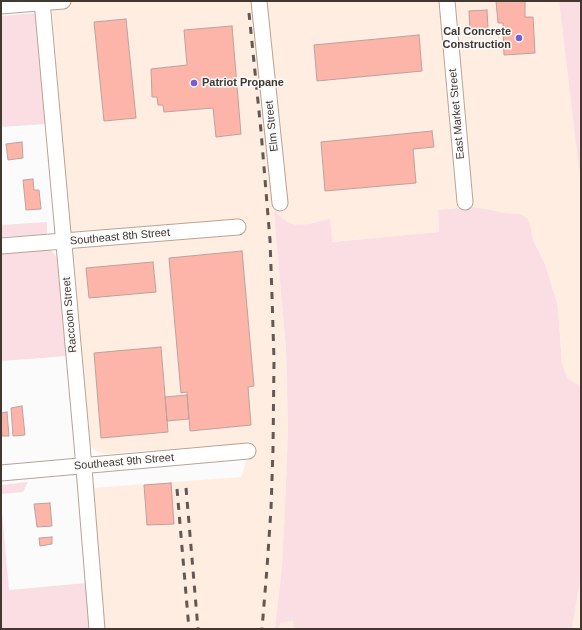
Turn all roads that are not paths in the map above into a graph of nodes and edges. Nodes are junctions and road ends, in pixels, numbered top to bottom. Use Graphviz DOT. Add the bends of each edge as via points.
graph roads {
  1 [pos="63,1"];
  2 [pos="260,1"];
  3 [pos="447,1"];
  4 [pos="42,2"];
  5 [pos="1,6"];
  6 [pos="465,202"];
  7 [pos="280,203"];
  8 [pos="238,227"];
  9 [pos="64,241"];
  10 [pos="1,246"];
  11 [pos="248,451"];
  12 [pos="84,466"];
  13 [pos="1,473"];
  14 [pos="96,629"];
  1 -- 4 [label="street"];
  2 -- 7 [label="street, Elm Street"];
  3 -- 6 [label="street, East Market Street"];
  4 -- 5 [label="street"];
  4 -- 9 [label="street, Raccoon Street"];
  8 -- 9 [label="street, Southeast 8th Street"];
  9 -- 10 [label="street, Southeast 8th Street"];
  9 -- 12 [label="street, Raccoon Street"];
  11 -- 12 [label="street, Southeast 9th Street"];
  12 -- 13 [label="street, Southeast 9th Street"];
  12 -- 14 [label="street, Raccoon Street"];
}
